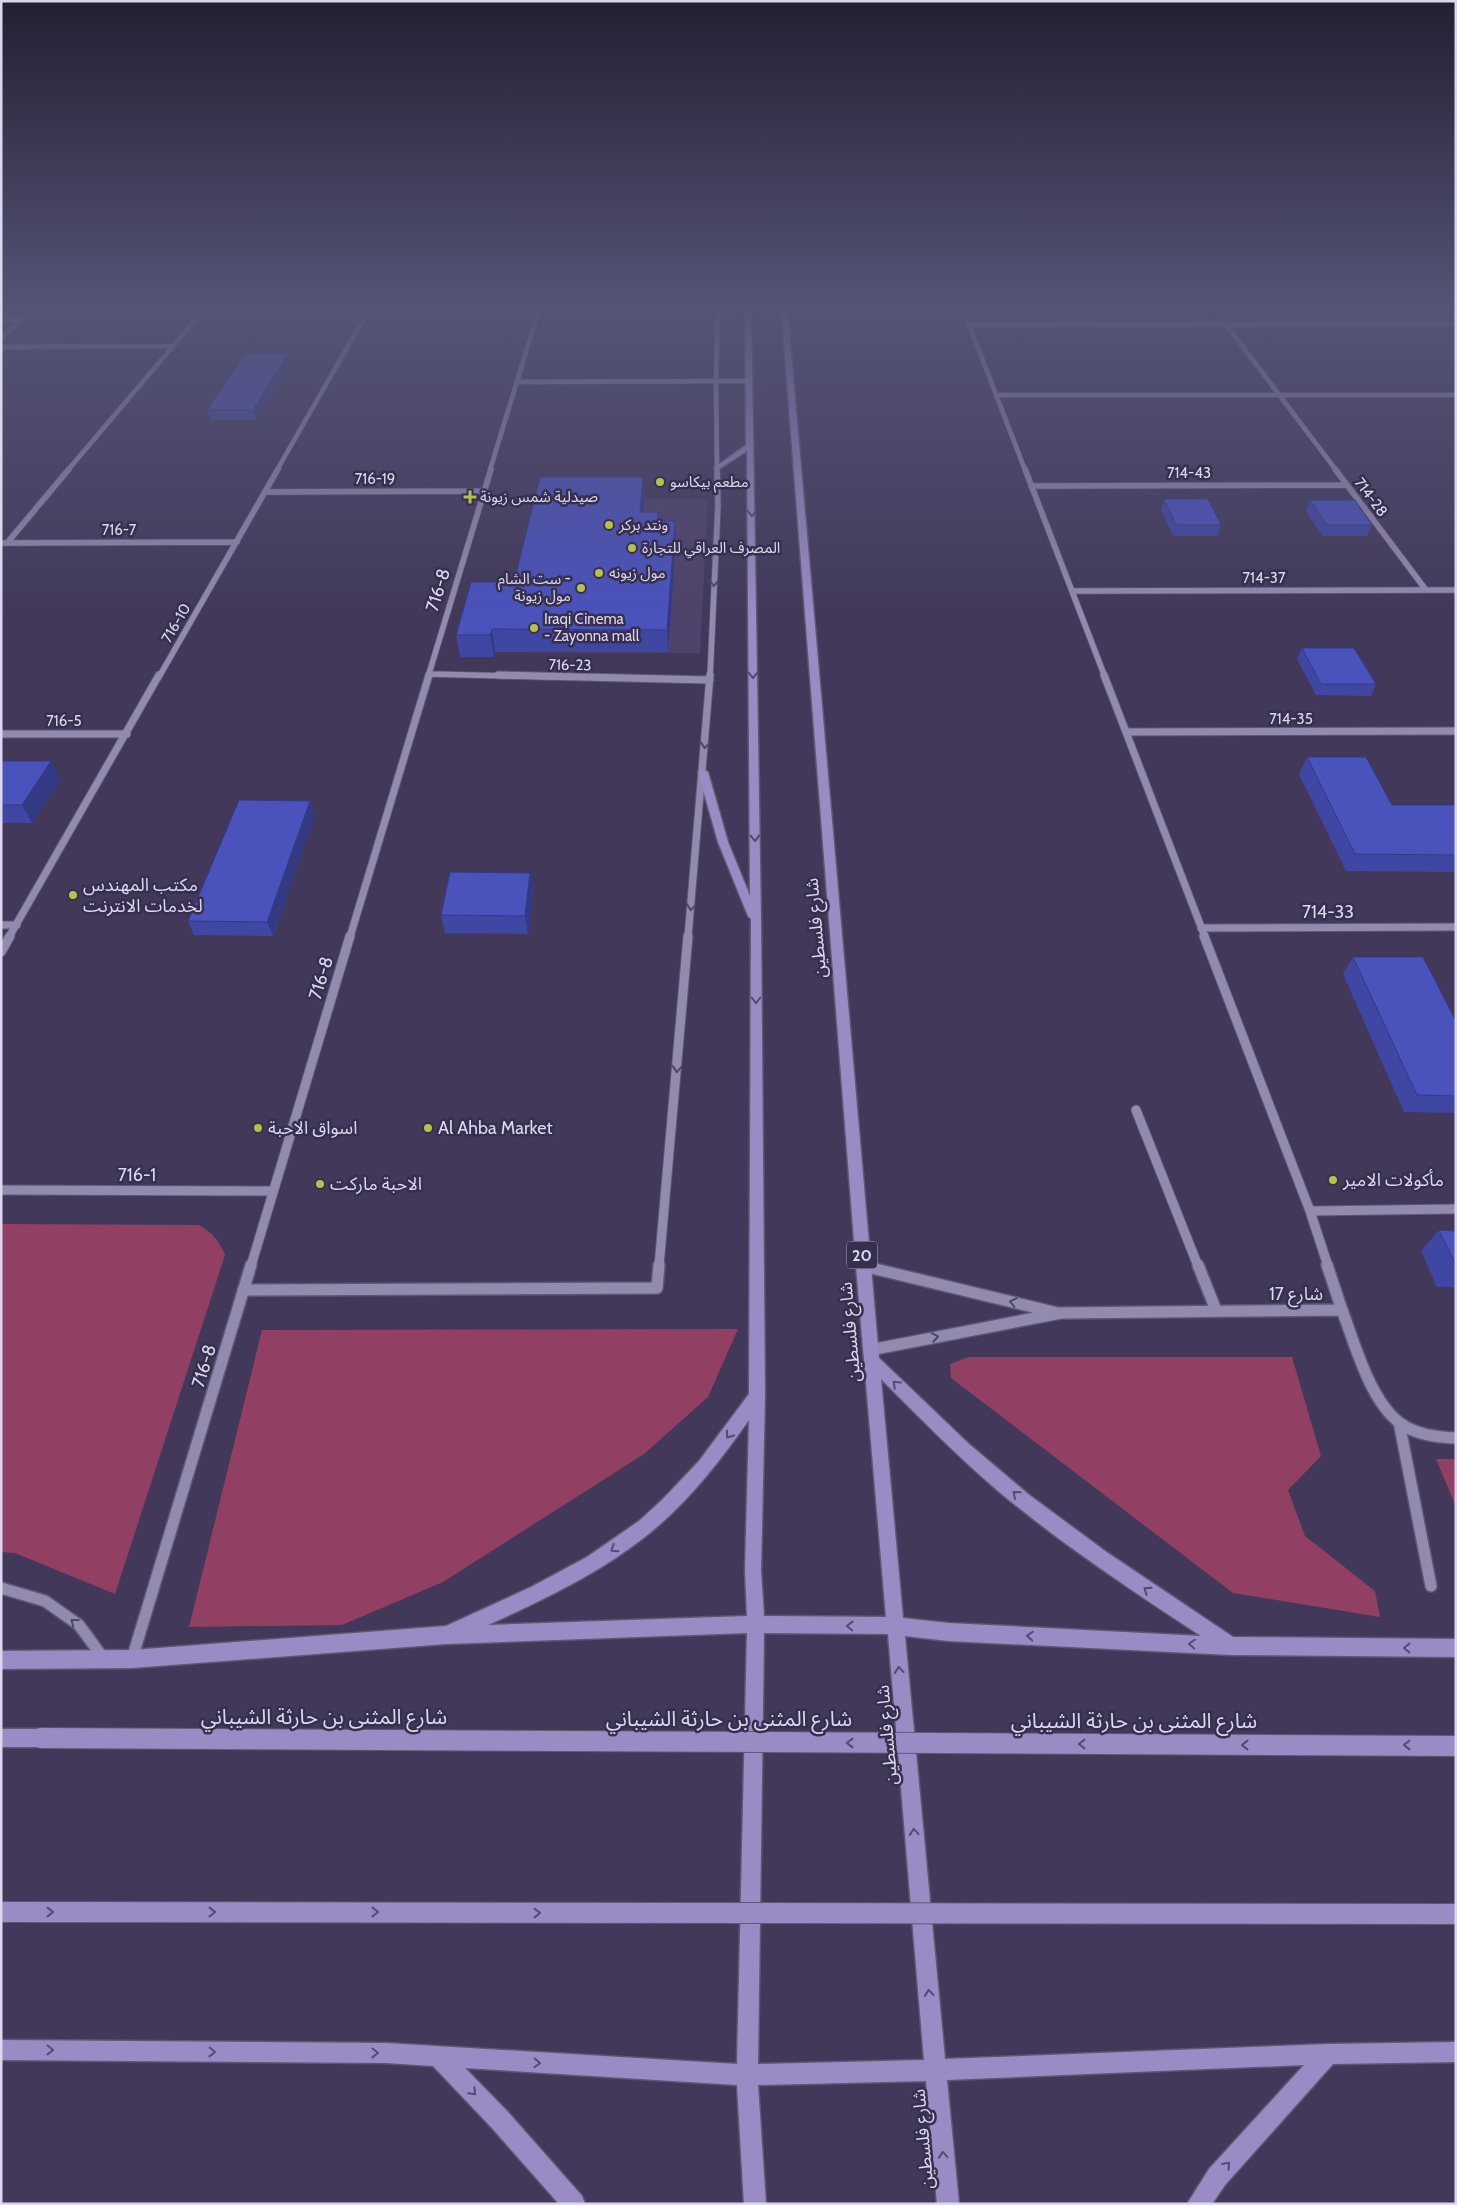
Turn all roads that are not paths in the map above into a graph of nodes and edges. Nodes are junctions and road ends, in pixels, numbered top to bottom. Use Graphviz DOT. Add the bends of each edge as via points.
graph roads {
  1 [pos="119,409"];
  2 [pos="313,409"];
  3 [pos="510,409"];
  4 [pos="716,409"];
  5 [pos="750,409"];
  6 [pos="792,409"];
  7 [pos="1001,409"];
  8 [pos="1289,409"];
  9 [pos="751,445"];
  10 [pos="717,468"];
  11 [pos="1346,485"];
  12 [pos="1031,486"];
  13 [pos="485,491"];
  14 [pos="266,492"];
  15 [pos="237,542"];
  16 [pos="4,543"];
  17 [pos="1426,590"];
  18 [pos="1456,590"];
  19 [pos="1072,591"];
  20 [pos="429,674"];
  21 [pos="710,680"];
  22 [pos="1456,731"];
  23 [pos="1126,732"];
  24 [pos="1,734"];
  25 [pos="126,734"];
  26 [pos="703,772"];
  27 [pos="756,920"];
  28 [pos="1,925"];
  29 [pos="17,925"];
  30 [pos="1456,927"];
  31 [pos="1201,928"];
  32 [pos="1,952"];
  33 [pos="1136,1110"];
  34 [pos="1,1190"];
  35 [pos="273,1191"];
  36 [pos="1456,1208"];
  37 [pos="1310,1211"];
  38 [pos="863,1266"];
  39 [pos="657,1288"];
  40 [pos="243,1290"];
  41 [pos="1216,1310"];
  42 [pos="1342,1310"];
  43 [pos="1061,1313"];
  44 [pos="871,1355"];
  45 [pos="758,1396"];
  46 [pos="1399,1422"];
  47 [pos="1456,1438"];
  48 [pos="1431,1586"];
  49 [pos="1,1588"];
  50 [pos="756,1624"];
  51 [pos="896,1626"];
  52 [pos="446,1635"];
  53 [pos="1231,1646"];
  54 [pos="1456,1648"];
  55 [pos="132,1659"];
  56 [pos="1,1660"];
  57 [pos="104,1660"];
  58 [pos="1,1738"];
  59 [pos="1456,1746"];
  60 [pos="1,1912"];
  61 [pos="1456,1914"];
  62 [pos="1,2050"];
  63 [pos="1456,2052"];
  64 [pos="1328,2054"];
  65 [pos="439,2057"];
  66 [pos="936,2070"];
  67 [pos="746,2075"];
  68 [pos="574,2204"];
  69 [pos="755,2204"];
  70 [pos="948,2204"];
  71 [pos="1198,2204"];
  1 -- 16 [label="street"];
  2 -- 14 [label="street, 716-10"];
  3 -- 13 [label="street, 716-8"];
  4 -- 10 [label="street"];
  5 -- 9 [label="main road"];
  6 -- 38 [label="main road, شارع فلسطين / 20"];
  7 -- 12 [label="street, شارع 17"];
  8 -- 11 [label="street, 714-28"];
  9 -- 10 [label="main road"];
  9 -- 27 [label="main road, one-way"];
  10 -- 21 [label="street, one-way"];
  11 -- 12 [label="street, 714-43"];
  11 -- 17 [label="street, 714-28"];
  12 -- 19 [label="street, شارع 17"];
  13 -- 14 [label="street, 716-19"];
  13 -- 20 [label="street, 716-8"];
  14 -- 15 [label="street, 716-10"];
  15 -- 16 [label="street, 716-7"];
  15 -- 25 [label="street, 716-10"];
  17 -- 18 [label="street, 714-37"];
  17 -- 19 [label="street, 714-37"];
  19 -- 23 [label="street, شارع 17"];
  20 -- 21 [label="street, 716-23"];
  20 -- 35 [label="street, 716-8"];
  21 -- 26 [label="street, one-way"];
  22 -- 23 [label="street, 714-35"];
  23 -- 31 [label="street, شارع 17"];
  24 -- 25 [label="street, 716-5"];
  25 -- 29 [label="street, 716-10"];
  26 -- 27 [label="main road" via="723,842"];
  26 -- 39 [label="street, one-way"];
  27 -- 45 [label="main road, one-way"];
  28 -- 29 [label="street"];
  29 -- 32 [label="street, 716-10"];
  30 -- 31 [label="street, 714-33"];
  31 -- 37 [label="street, شارع 17"];
  33 -- 41 [label="street"];
  34 -- 35 [label="street, 716-1"];
  35 -- 40 [label="street, 716-8"];
  36 -- 37 [label="street"];
  37 -- 42 [label="street, شارع 17"];
  43 -- 38 [label="street, شارع 17, one-way"];
  38 -- 44 [label="main road, شارع فلسطين / 20"];
  39 -- 40 [label="street"];
  40 -- 55 [label="street, 716-8"];
  41 -- 42 [label="street, شارع 17"];
  41 -- 43 [label="street, شارع 17"];
  42 -- 46 [label="street" via="1377,1394 1386,1410"];
  44 -- 43 [label="street, شارع 17, one-way"];
  44 -- 51 [label="main road, شارع فلسطين / 20"];
  53 -- 44 [label="main road, one-way" via="1114,1568 1021,1498 955,1440"];
  45 -- 50 [label="main road" via="753,1571"];
  45 -- 52 [label="main road, one-way" via="717,1451 669,1506 624,1542 568,1579"];
  46 -- 47 [label="street" via="1427,1435"];
  46 -- 48 [label="street"];
  57 -- 49 [label="street, one-way" via="79,1625 45,1601"];
  51 -- 50 [label="main road, one-way"];
  50 -- 52 [label="main road"];
  50 -- 67 [label="main road"];
  53 -- 51 [label="main road, one-way" via="948,1632"];
  66 -- 51 [label="main road, شارع فلسطين / 20, one-way"];
  52 -- 55 [label="main road"];
  54 -- 53 [label="main road, one-way"];
  55 -- 57 [label="main road"];
  56 -- 57 [label="main road"];
  59 -- 58 [label="main road, شارع المثنى بن حارثة الشيباني, one-way, bridge"];
  60 -- 61 [label="main road, one-way, bridge"];
  62 -- 65 [label="main road, one-way" via="386,2053"];
  63 -- 64 [label="main road"];
  64 -- 66 [label="main road"];
  71 -- 64 [label="main road, one-way" via="1217,2177"];
  65 -- 67 [label="main road, one-way"];
  65 -- 68 [label="main road, one-way"];
  66 -- 67 [label="main road"];
  70 -- 66 [label="main road, شارع فلسطين / 20, one-way"];
  67 -- 69 [label="main road"];
}
